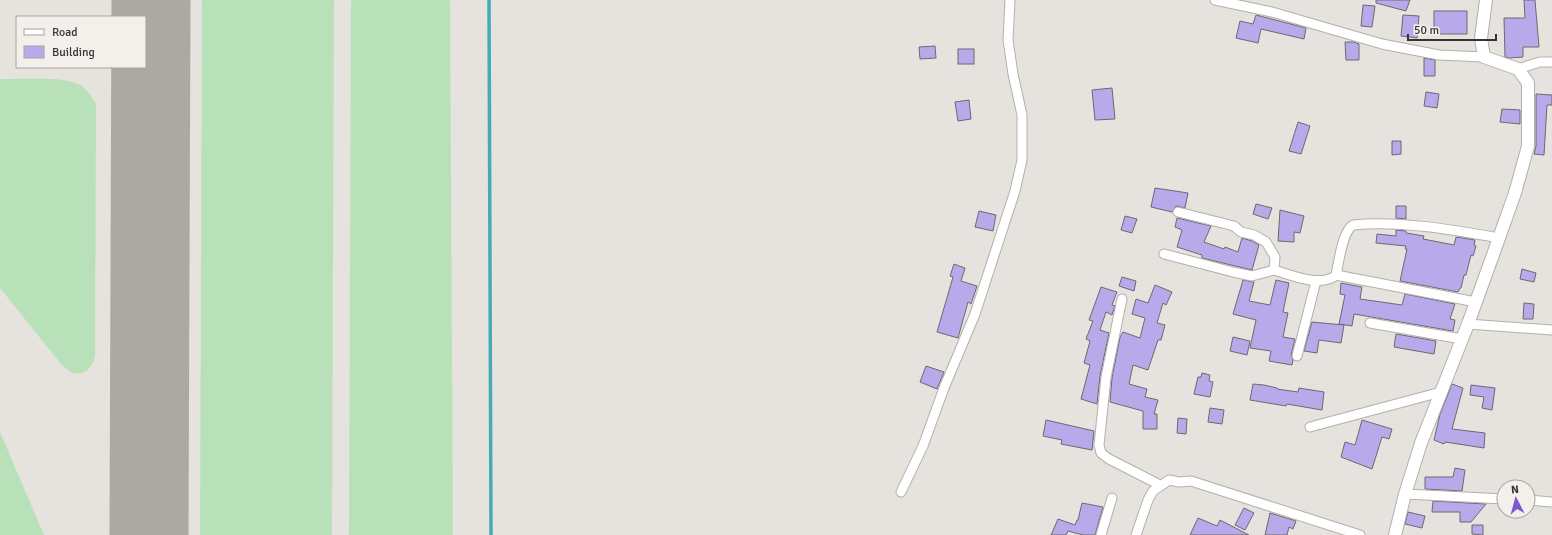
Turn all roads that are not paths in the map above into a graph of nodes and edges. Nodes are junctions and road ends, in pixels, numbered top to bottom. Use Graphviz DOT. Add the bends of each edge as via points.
graph roads {
  1 [pos="1010,0"];
  2 [pos="1215,0"];
  3 [pos="1486,0"];
  4 [pos="1484,57"];
  5 [pos="1552,62"];
  6 [pos="1518,69"];
  7 [pos="1178,212"];
  8 [pos="1499,238"];
  9 [pos="1164,254"];
  10 [pos="1274,270"];
  11 [pos="1336,275"];
  12 [pos="1316,281"];
  13 [pos="1122,299"];
  14 [pos="1476,302"];
  15 [pos="1370,323"];
  16 [pos="1468,324"];
  17 [pos="1552,330"];
  18 [pos="1462,339"];
  19 [pos="1297,356"];
  20 [pos="1441,392"];
  21 [pos="1310,427"];
  22 [pos="1160,485"];
  23 [pos="901,492"];
  24 [pos="1405,494"];
  25 [pos="1112,498"];
  26 [pos="1496,499"];
  27 [pos="1536,501"];
  28 [pos="1552,502"];
  29 [pos="1101,535"];
  30 [pos="1136,535"];
  31 [pos="1360,535"];
  32 [pos="1395,535"];
  1 -- 23 [label="street" via="1008,40 1022,115 1022,160 1015,191 975,314 923,446"];
  2 -- 4 [label="street" via="1272,12 1382,44 1439,56"];
  3 -- 4 [label="street" via="1481,38"];
  4 -- 6 [label="street"];
  5 -- 6 [label="street" via="1540,62"];
  6 -- 8 [label="street" via="1528,83 1528,146"];
  7 -- 10 [label="street" via="1234,226 1241,232 1254,235 1266,242 1275,257"];
  8 -- 11 [label="street" via="1386,224 1353,225 1345,234"];
  8 -- 14 [label="street"];
  9 -- 10 [label="street" via="1252,276"];
  10 -- 12 [label="street"];
  11 -- 12 [label="street" via="1333,278"];
  11 -- 14 [label="street"];
  12 -- 19 [label="street"];
  13 -- 22 [label="street" via="1106,377 1099,445 1101,453 1109,459"];
  14 -- 16 [label="street"];
  15 -- 18 [label="street"];
  16 -- 17 [label="street"];
  16 -- 18 [label="street"];
  18 -- 20 [label="street"];
  20 -- 21 [label="street"];
  20 -- 24 [label="street"];
  22 -- 30 [label="street" via="1148,500"];
  22 -- 31 [label="street" via="1169,480 1191,481"];
  24 -- 26 [label="street"];
  24 -- 32 [label="street"];
  25 -- 29 [label="street"];
  27 -- 28 [label="street"];
}
